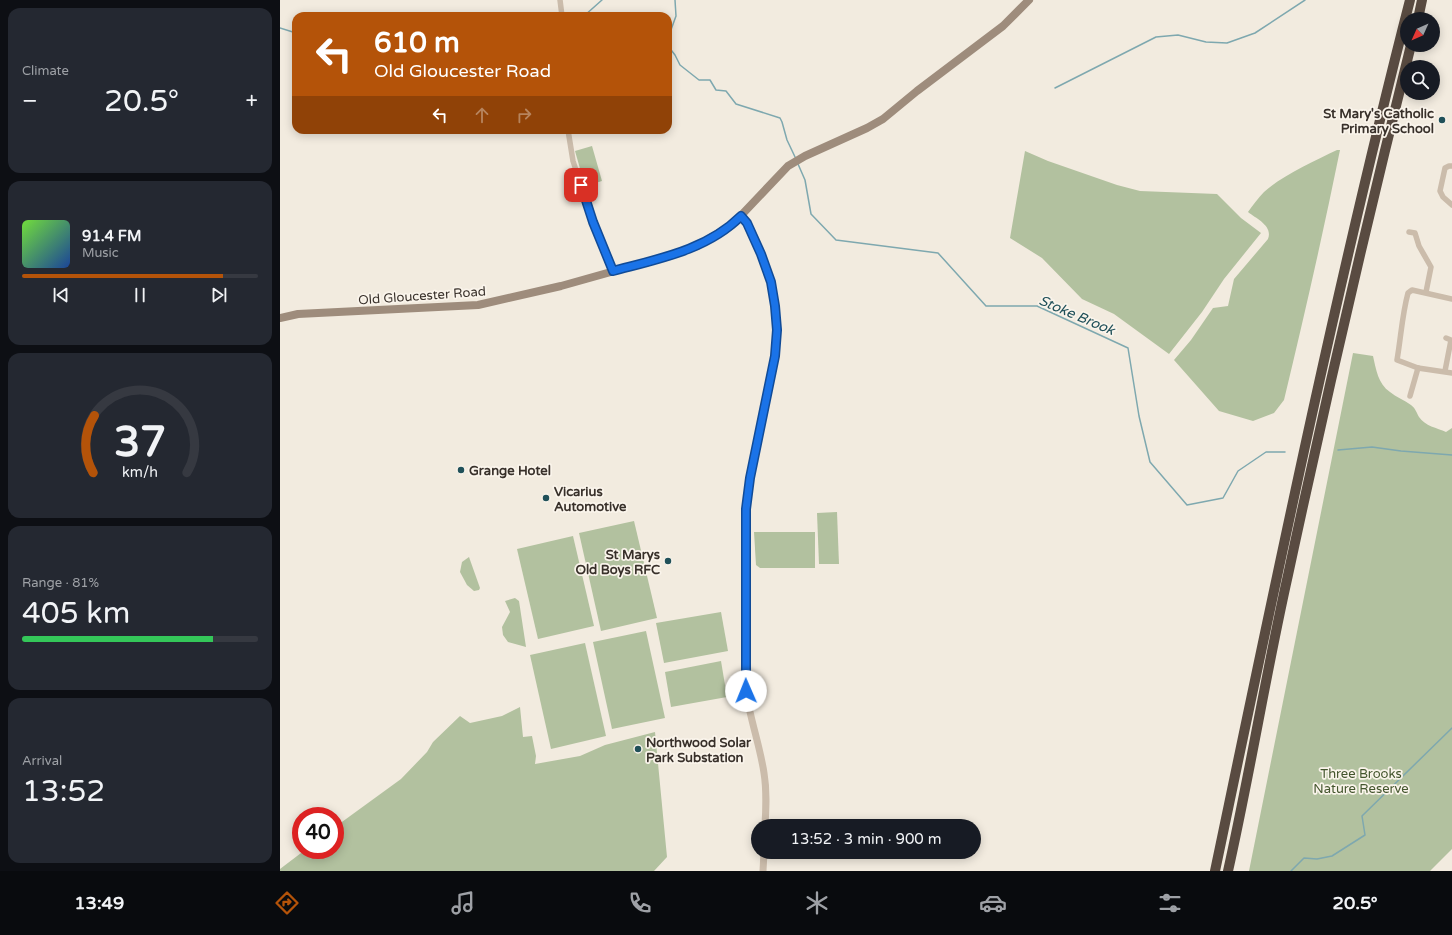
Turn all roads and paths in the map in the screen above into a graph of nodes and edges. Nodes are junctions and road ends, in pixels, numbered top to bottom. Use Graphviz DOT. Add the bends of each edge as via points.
graph roads {
  1 [pos="560,0"];
  2 [pos="1029,0"];
  3 [pos="1410,0"];
  4 [pos="1422,0"];
  5 [pos="562,12"];
  6 [pos="1419,12"];
  7 [pos="1409,52"];
  8 [pos="569,134"];
  9 [pos="1452,166"];
  10 [pos="1452,205"];
  11 [pos="741,216"];
  12 [pos="1409,232"];
  13 [pos="613,271"];
  14 [pos="1426,292"];
  15 [pos="1452,299"];
  16 [pos="280,318"];
  17 [pos="1446,338"];
  18 [pos="1418,368"];
  19 [pos="1445,371"];
  20 [pos="1452,373"];
  21 [pos="1410,396"];
  22 [pos="766,819"];
  23 [pos="764,859"];
  24 [pos="763,871"];
  25 [pos="1216,871"];
  26 [pos="1228,871"];
  1 -- 5 [label="street"];
  2 -- 11 [label="main road, Old Gloucester Road" via="1003,26 883,119 788,166"];
  3 -- 25 [label="highway" via="1365,179"];
  4 -- 6 [label="highway"];
  7 -- 26 [label="highway" via="1377,180 1289,569"];
  8 -- 13 [label="street" via="573,161 593,222"];
  9 -- 10 [label="street" via="1445,168 1440,191"];
  11 -- 13 [label="main road, Old Gloucester Road" via="732,225 697,246"];
  11 -- 22 [label="street" via="747,223 771,282 777,330 775,356 746,509 746,691 764,773 767,800"];
  12 -- 14 [label="street" via="1415,234 1431,266"];
  13 -- 16 [label="main road, Old Gloucester Road" via="562,286 478,305 298,314"];
  14 -- 15 [label="street"];
  14 -- 18 [label="street" via="1412,290 1408,293 1401,324 1398,360"];
  17 -- 19 [label="street" via="1451,340"];
  18 -- 19 [label="street"];
  18 -- 21 [label="street"];
  19 -- 20 [label="street"];
  23 -- 24 [label="street"];
}
